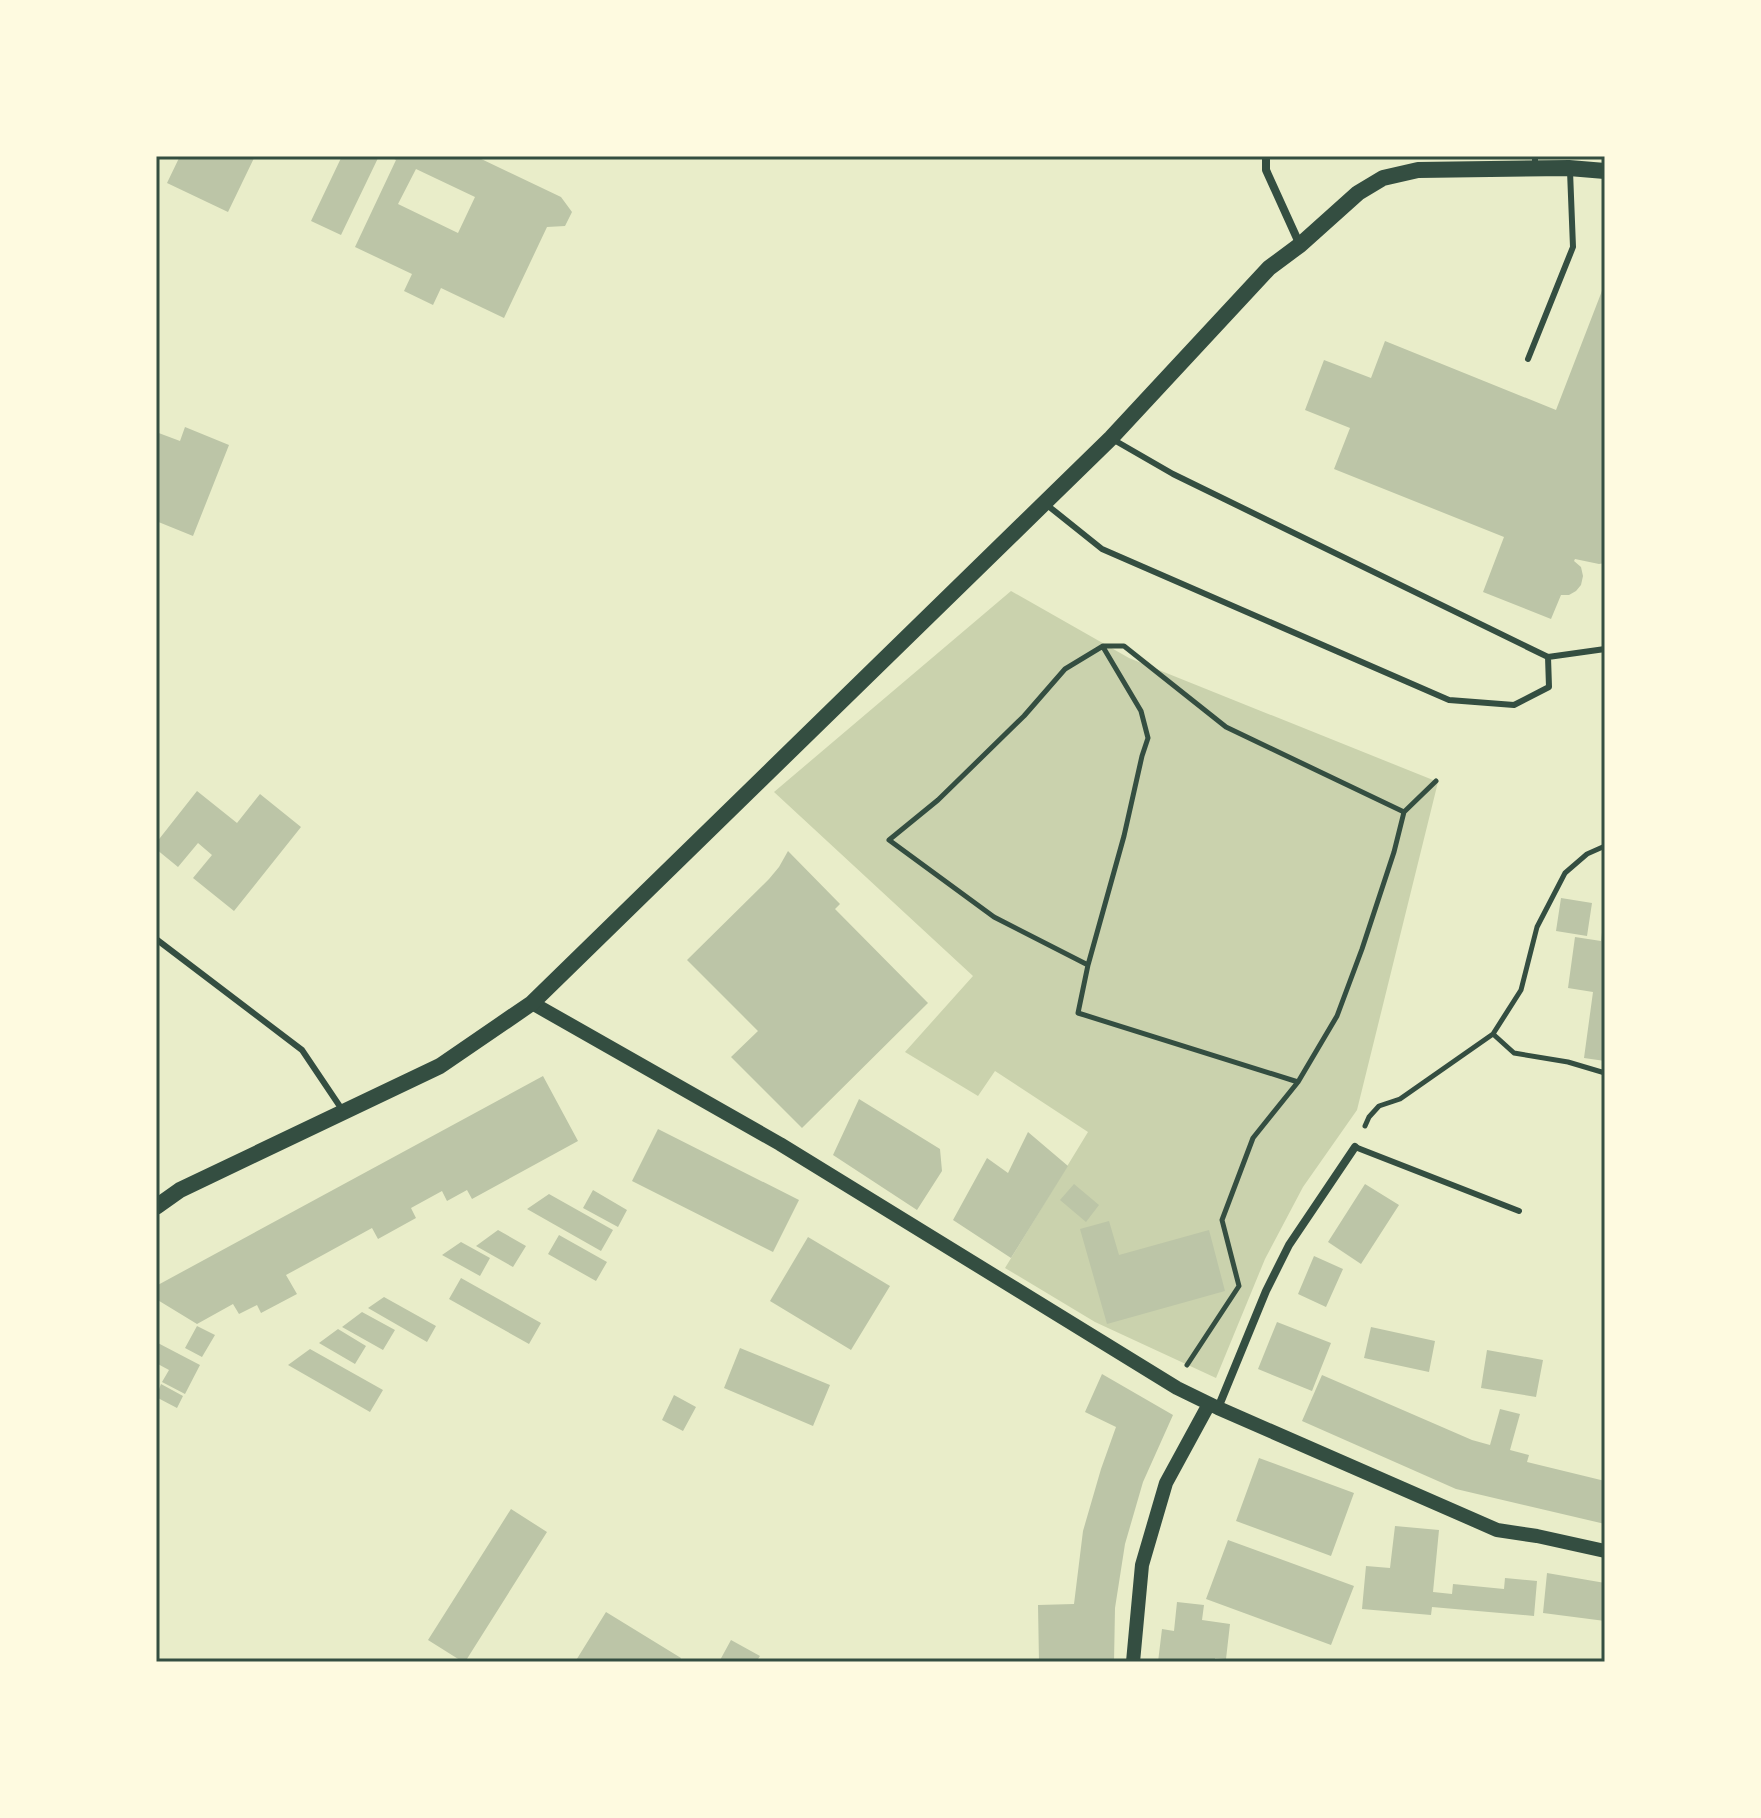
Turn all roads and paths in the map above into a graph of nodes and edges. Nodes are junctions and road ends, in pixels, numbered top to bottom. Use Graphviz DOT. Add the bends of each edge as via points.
graph roads {
  1 [pos="1266,156"];
  2 [pos="1535,162"];
  3 [pos="1569,168"];
  4 [pos="1605,171"];
  5 [pos="1300,245"];
  6 [pos="1528,359"];
  7 [pos="1111,438"];
  8 [pos="1044,503"];
  9 [pos="1103,646"];
  10 [pos="1605,649"];
  11 [pos="1548,657"];
  12 [pos="1436,781"];
  13 [pos="1404,812"];
  14 [pos="1605,846"];
  15 [pos="156,939"];
  16 [pos="1088,965"];
  17 [pos="532,1003"];
  18 [pos="1493,1034"];
  19 [pos="1605,1073"];
  20 [pos="1298,1082"];
  21 [pos="343,1111"];
  22 [pos="1355,1147"];
  23 [pos="156,1207"];
  24 [pos="1519,1211"];
  25 [pos="1177,1388"];
  26 [pos="1214,1406"];
  27 [pos="1605,1551"];
  28 [pos="1133,1662"];
  1 -- 5 [label="street" via="1266,170"];
  2 -- 3 [label="main road"];
  2 -- 5 [label="main road" via="1418,170 1383,178 1358,193"];
  3 -- 4 [label="main road"];
  3 -- 6 [label="lane" via="1573,247"];
  5 -- 7 [label="main road" via="1269,268"];
  7 -- 8 [label="main road"];
  7 -- 11 [label="lane" via="1173,474"];
  8 -- 11 [label="lane" via="1102,549 1449,700 1514,705 1549,687"];
  8 -- 17 [label="main road"];
  9 -- 13 [label="path" via="1124,646 1226,727"];
  9 -- 16 [label="path" via="1141,711 1148,738"];
  9 -- 16 [label="path" via="1065,669 938,800 889,840 994,917"];
  10 -- 11 [label="lane"];
  12 -- 13 [label="path"];
  13 -- 20 [label="path" via="1337,1016"];
  14 -- 18 [label="path" via="1565,873 1537,927 1521,990"];
  15 -- 21 [label="lane" via="302,1050"];
  16 -- 20 [label="path" via="1078,1013"];
  17 -- 21 [label="main road" via="440,1066"];
  17 -- 25 [label="street" via="780,1144"];
  18 -- 19 [label="path" via="1514,1053"];
  18 -- 22 [label="path" via="1400,1099 1379,1106"];
  20 -- 25 [label="path" via="1253,1138 1222,1220 1239,1286"];
  21 -- 23 [label="main road" via="180,1190"];
  22 -- 24 [label="lane"];
  22 -- 26 [label="street" via="1289,1245"];
  25 -- 26 [label="street"];
  26 -- 27 [label="street" via="1497,1530"];
  26 -- 28 [label="street" via="1166,1483 1142,1565"];
}
